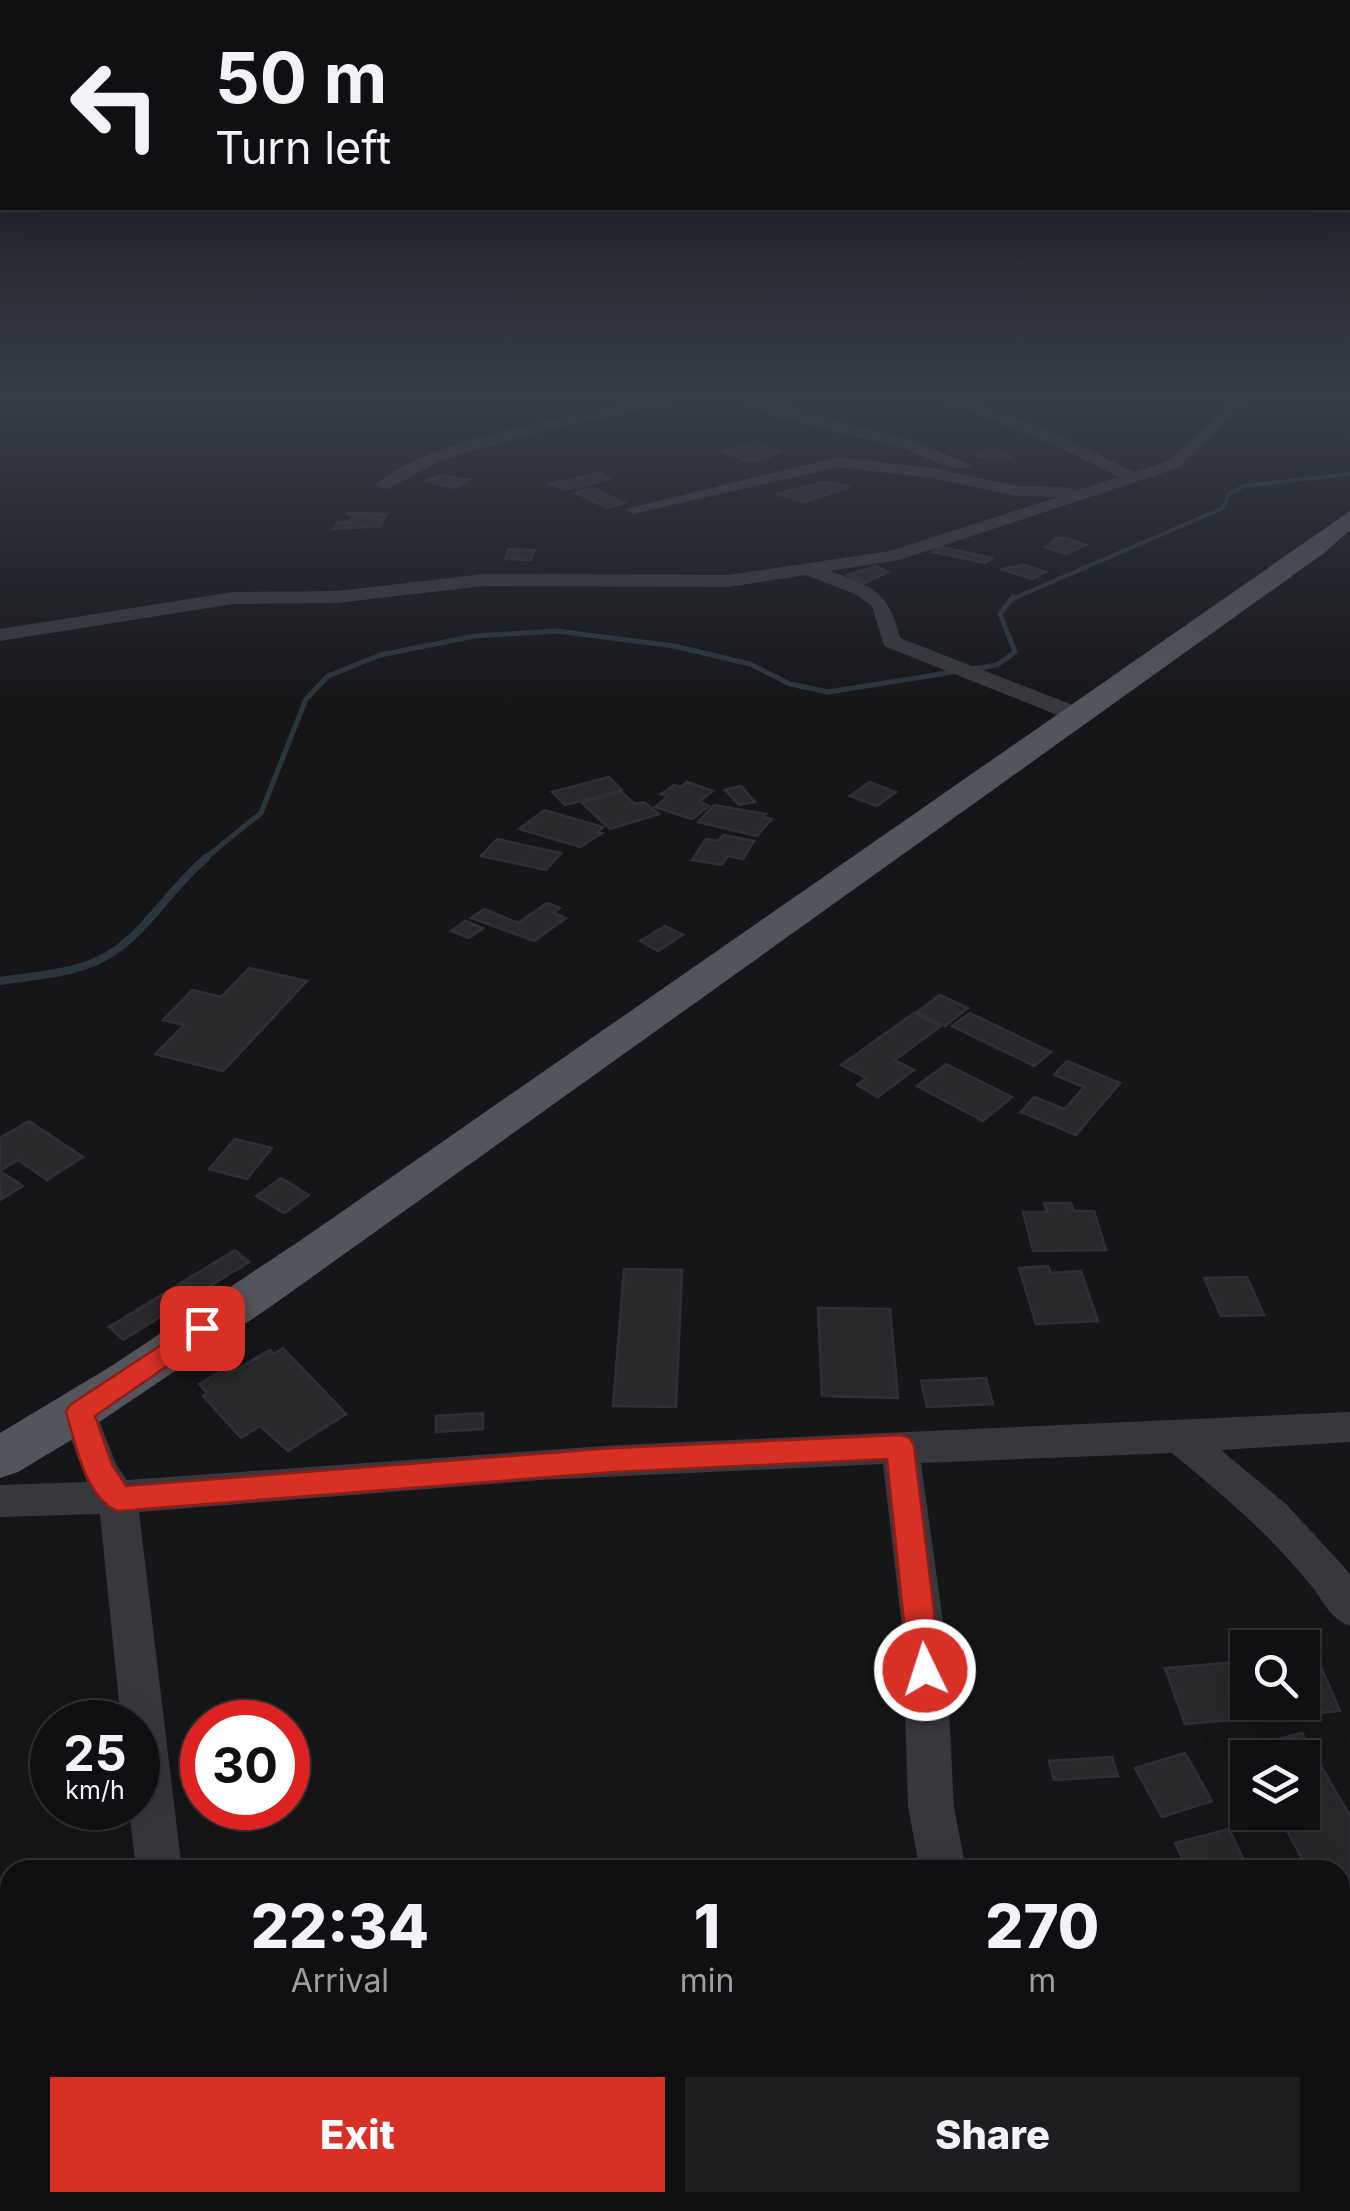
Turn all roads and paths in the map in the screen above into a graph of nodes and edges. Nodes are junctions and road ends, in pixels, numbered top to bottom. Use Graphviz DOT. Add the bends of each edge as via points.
graph roads {
  1 [pos="667,501"];
  2 [pos="1063,502"];
  3 [pos="633,509"];
  4 [pos="1350,518"];
  5 [pos="810,570"];
  6 [pos="0,635"];
  7 [pos="1078,715"];
  8 [pos="80,1412"];
  9 [pos="1350,1426"];
  10 [pos="1180,1438"];
  11 [pos="900,1446"];
  12 [pos="0,1458"];
  13 [pos="118,1499"];
  14 [pos="0,1501"];
  15 [pos="1350,1608"];
  16 [pos="158,1860"];
  17 [pos="941,1860"];
  1 -- 3 [label="street"];
  2 -- 5 [label="street" via="893,556"];
  4 -- 7 [label="main road"];
  5 -- 6 [label="street" via="728,581 484,580 338,597 233,598"];
  5 -- 7 [label="street" via="880,604 891,642"];
  7 -- 8 [label="main road"];
  8 -- 12 [label="main road"];
  8 -- 13 [label="street" via="99,1470"];
  9 -- 10 [label="street"];
  10 -- 11 [label="street"];
  10 -- 15 [label="street" via="1286,1526"];
  11 -- 13 [label="street" via="614,1460"];
  11 -- 17 [label="street" via="924,1636 931,1807"];
  13 -- 14 [label="street"];
  13 -- 16 [label="street"];
}
